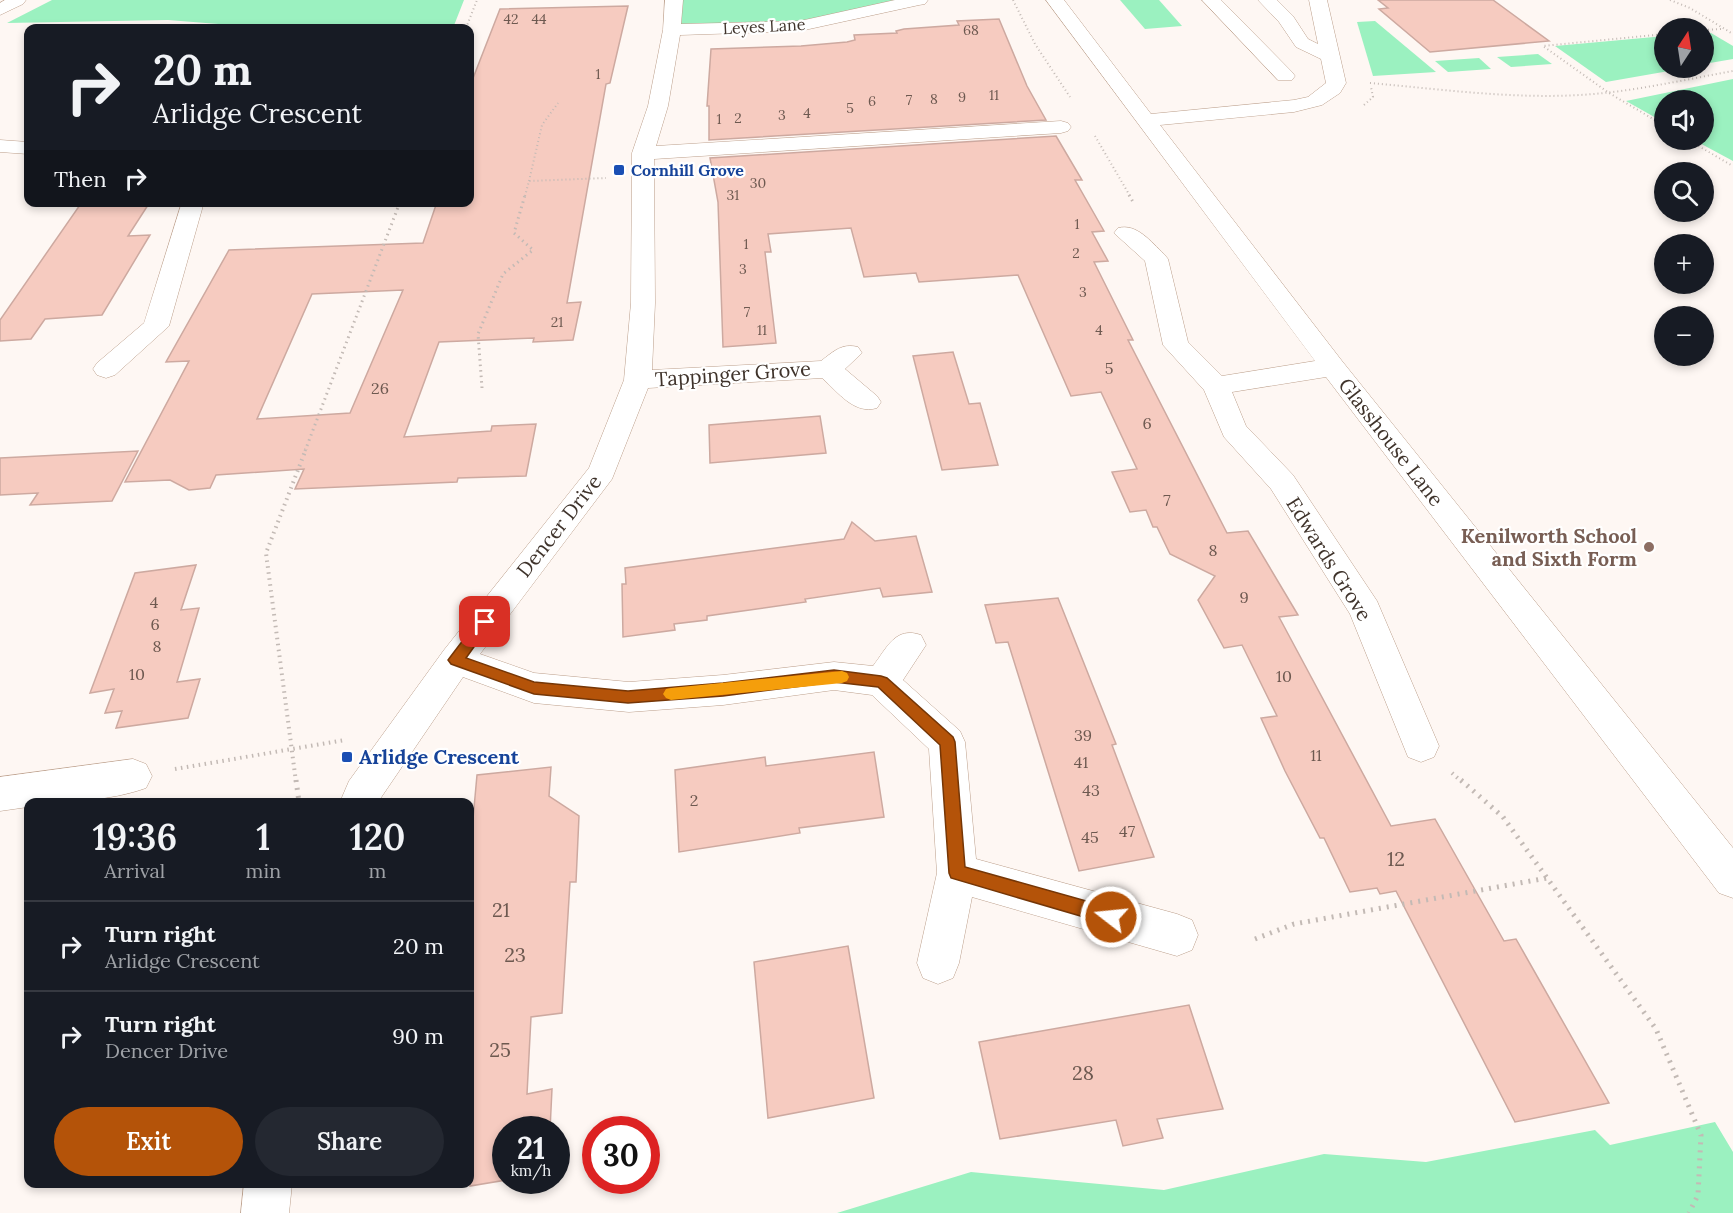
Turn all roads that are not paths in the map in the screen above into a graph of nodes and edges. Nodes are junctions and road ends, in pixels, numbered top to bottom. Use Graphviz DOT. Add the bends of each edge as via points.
graph roads {
  1 [pos="17,0"];
  2 [pos="674,0"];
  3 [pos="919,0"];
  4 [pos="1055,0"];
  5 [pos="1211,0"];
  6 [pos="1267,0"];
  7 [pos="1318,0"];
  8 [pos="0,10"];
  9 [pos="672,30"];
  10 [pos="1277,30"];
  11 [pos="1243,32"];
  12 [pos="1331,56"];
  13 [pos="1285,76"];
  14 [pos="1147,120"];
  15 [pos="1061,127"];
  16 [pos="0,146"];
  17 [pos="24,148"];
  18 [pos="643,165"];
  19 [pos="192,207"];
  20 [pos="1126,233"];
  21 [pos="1333,367"];
  22 [pos="106,369"];
  23 [pos="638,380"];
  24 [pos="1216,386"];
  25 [pos="867,402"];
  26 [pos="909,645"];
  27 [pos="456,660"];
  28 [pos="881,682"];
  29 [pos="1421,746"];
  30 [pos="133,776"];
  31 [pos="0,794"];
  32 [pos="360,798"];
  33 [pos="957,873"];
  34 [pos="1733,879"];
  35 [pos="1177,935"];
  36 [pos="938,963"];
  37 [pos="268,1188"];
  38 [pos="265,1213"];
  1 -- 8 [label="street"];
  2 -- 9 [label="street"];
  3 -- 9 [label="street, Leyes Lane" via="800,26"];
  4 -- 14 [label="street, Glasshouse Lane"];
  5 -- 11 [label="street"];
  6 -- 10 [label="street" via="1287,20"];
  7 -- 12 [label="street"];
  9 -- 18 [label="street, Dencer Drive"];
  10 -- 11 [label="street"];
  10 -- 12 [label="street"];
  11 -- 13 [label="street"];
  12 -- 14 [label="street" via="1336,83 1315,101"];
  14 -- 21 [label="street, Glasshouse Lane"];
  15 -- 18 [label="street"];
  16 -- 17 [label="street"];
  18 -- 23 [label="street, Dencer Drive" via="643,303"];
  19 -- 22 [label="street" via="156,326"];
  20 -- 24 [label="street, Edwards Grove" via="1156,259 1176,345"];
  21 -- 24 [label="street"];
  21 -- 34 [label="street, Glasshouse Lane"];
  23 -- 25 [label="street, Tappinger Grove" via="838,361"];
  23 -- 27 [label="street, Dencer Drive" via="602,472"];
  24 -- 29 [label="street, Edwards Grove" via="1234,430 1282,482 1365,610"];
  26 -- 28 [label="street"];
  27 -- 28 [label="street" via="534,688 628,697 834,676"];
  27 -- 32 [label="street, Dencer Drive"];
  28 -- 33 [label="street" via="947,742"];
  30 -- 31 [label="street"];
  33 -- 35 [label="street"];
  33 -- 36 [label="street"];
  37 -- 38 [label="street"];
}
